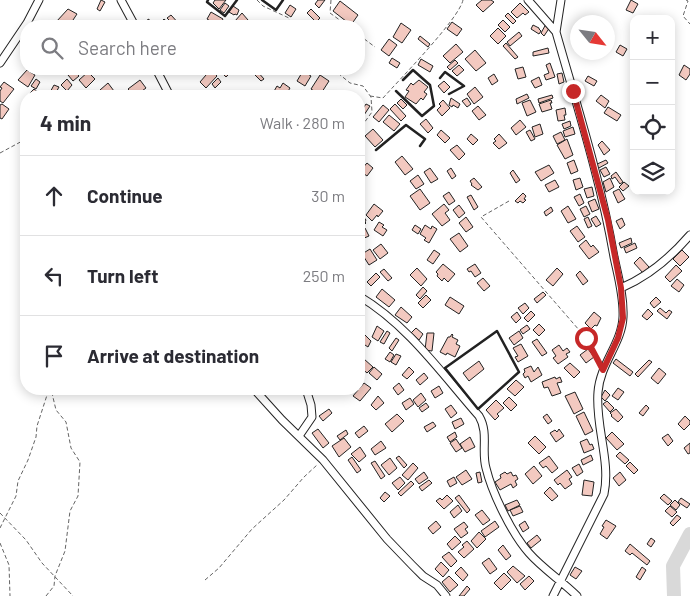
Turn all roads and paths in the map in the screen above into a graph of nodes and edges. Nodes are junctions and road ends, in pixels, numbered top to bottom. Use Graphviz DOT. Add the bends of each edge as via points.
graph roads {
  1 [pos="40,0"];
  2 [pos="121,0"];
  3 [pos="257,0"];
  4 [pos="331,0"];
  5 [pos="463,0"];
  6 [pos="528,0"];
  7 [pos="562,0"];
  8 [pos="686,0"];
  9 [pos="29,20"];
  10 [pos="132,20"];
  11 [pos="289,20"];
  12 [pos="340,20"];
  13 [pos="690,24"];
  14 [pos="556,32"];
  15 [pos="20,33"];
  16 [pos="365,40"];
  17 [pos="375,47"];
  18 [pos="0,63"];
  19 [pos="159,75"];
  20 [pos="341,75"];
  21 [pos="167,90"];
  22 [pos="370,96"];
  23 [pos="365,122"];
  24 [pos="20,142"];
  25 [pos="0,152"];
  26 [pos="509,201"];
  27 [pos="690,235"];
  28 [pos="621,288"];
  29 [pos="365,300"];
  30 [pos="603,370"];
  31 [pos="48,395"];
  32 [pos="52,395"];
  33 [pos="260,395"];
  34 [pos="308,395"];
  35 [pos="299,436"];
  36 [pos="323,460"];
  37 [pos="0,513"];
  38 [pos="0,528"];
  39 [pos="0,543"];
  40 [pos="55,577"];
  41 [pos="205,580"];
  42 [pos="561,581"];
  43 [pos="10,596"];
  44 [pos="46,596"];
  45 [pos="73,596"];
  46 [pos="446,596"];
  47 [pos="553,596"];
  48 [pos="577,596"];
  1 -- 9 [label="street"];
  2 -- 10 [label="street"];
  3 -- 11 [label="path"];
  4 -- 12 [label="path" via="330,13"];
  5 -- 22 [label="path" via="462,7 441,33 383,98"];
  6 -- 14 [label="street"];
  7 -- 14 [label="street"];
  8 -- 13 [label="path" via="683,16"];
  14 -- 28 [label="street" via="608,220"];
  15 -- 18 [label="street"];
  16 -- 17 [label="path"];
  19 -- 21 [label="street"];
  20 -- 22 [label="path" via="362,86"];
  22 -- 23 [label="path" via="372,112"];
  24 -- 25 [label="path"];
  26 -- 30 [label="path" via="481,217 586,338"];
  27 -- 28 [label="street" via="656,268"];
  28 -- 30 [label="street" via="623,318 618,338"];
  29 -- 42 [label="street" via="396,323 479,416 485,431 485,466 511,526 529,553"];
  30 -- 42 [label="street" via="598,393 607,482"];
  31 -- 38 [label="path" via="36,437 18,481 16,496"];
  32 -- 40 [label="path" via="56,410 66,422 71,448 80,462 78,496 70,511 67,542"];
  33 -- 35 [label="street"];
  34 -- 35 [label="street" via="312,417"];
  35 -- 36 [label="street"];
  36 -- 41 [label="path"];
  36 -- 46 [label="street" via="387,539"];
  37 -- 40 [label="path"];
  39 -- 43 [label="path" via="9,565"];
  40 -- 44 [label="path" via="54,586"];
  40 -- 45 [label="path"];
  42 -- 47 [label="street"];
  42 -- 48 [label="street"];
}
